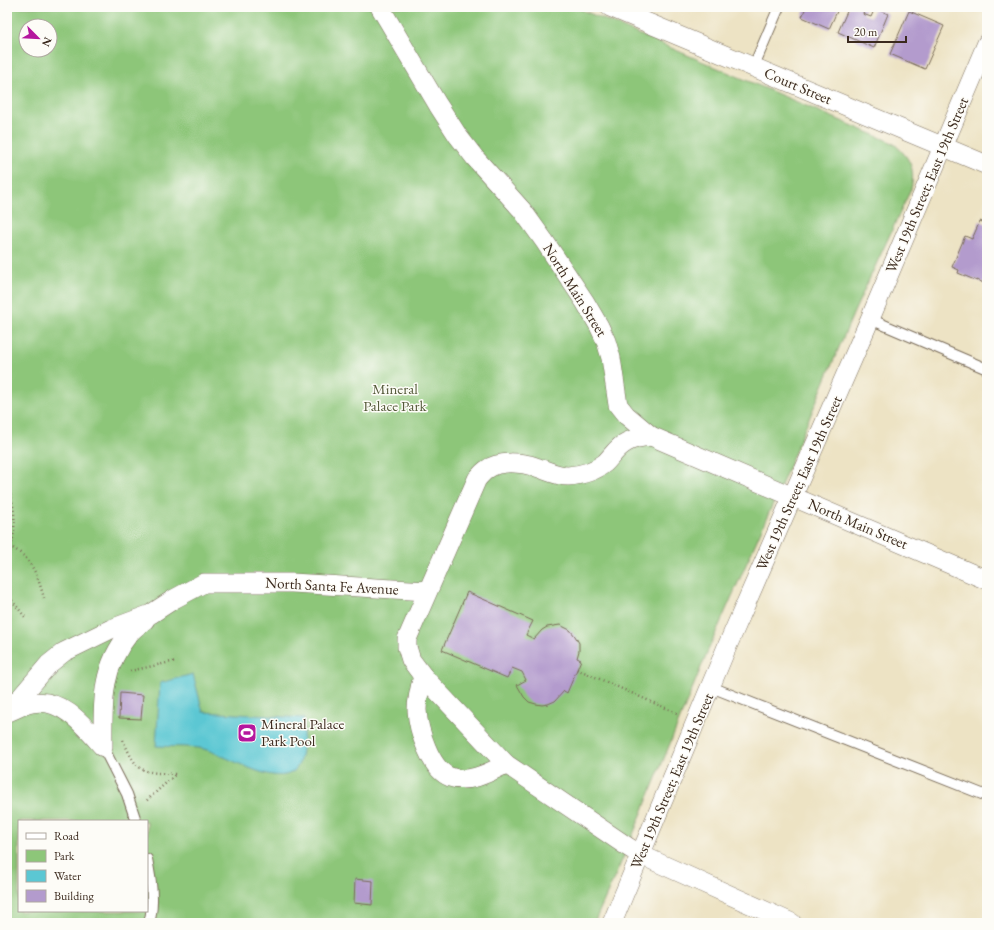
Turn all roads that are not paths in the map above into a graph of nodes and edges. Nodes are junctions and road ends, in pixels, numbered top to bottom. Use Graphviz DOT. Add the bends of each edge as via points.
graph roads {
  1 [pos="380,7"];
  2 [pos="779,7"];
  3 [pos="614,8"];
  4 [pos="987,43"];
  5 [pos="753,68"];
  6 [pos="943,146"];
  7 [pos="987,165"];
  8 [pos="870,319"];
  9 [pos="987,369"];
  10 [pos="651,436"];
  11 [pos="793,496"];
  12 [pos="987,580"];
  13 [pos="427,591"];
  14 [pos="151,614"];
  15 [pos="422,676"];
  16 [pos="711,687"];
  17 [pos="7,709"];
  18 [pos="7,712"];
  19 [pos="103,747"];
  20 [pos="506,764"];
  21 [pos="987,796"];
  22 [pos="134,817"];
  23 [pos="635,851"];
  24 [pos="148,864"];
  25 [pos="149,923"];
  26 [pos="612,923"];
  27 [pos="792,923"];
  1 -- 10 [label="street, North Main Street" via="458,136 522,210 585,302 606,341 618,405"];
  2 -- 5 [label="lane"];
  3 -- 5 [label="street, Court Street"];
  4 -- 6 [label="street, West 19th Street; East 19th Street"];
  5 -- 6 [label="street, Court Street"];
  6 -- 7 [label="street, Court Street"];
  6 -- 8 [label="street, West 19th Street; East 19th Street"];
  8 -- 9 [label="lane"];
  8 -- 11 [label="street, West 19th Street; East 19th Street"];
  10 -- 11 [label="street, North Main Street"];
  10 -- 13 [label="street" via="627,442 604,463 579,475 566,476 534,466 508,463 486,470 477,479"];
  11 -- 12 [label="street, North Main Street"];
  11 -- 16 [label="street, West 19th Street; East 19th Street"];
  13 -- 14 [label="street, North Santa Fe Avenue" via="292,583 204,582"];
  13 -- 15 [label="street" via="407,639 411,660"];
  14 -- 17 [label="street, North Santa Fe Avenue" via="64,652 49,664 21,697"];
  14 -- 19 [label="street, North Santa Fe Avenue" via="129,634 118,649 108,671 104,688"];
  15 -- 20 [label="street"];
  15 -- 20 [label="street" via="417,710 430,756 438,768 450,777 473,778"];
  16 -- 21 [label="lane"];
  16 -- 23 [label="street, West 19th Street; East 19th Street" via="697,722"];
  18 -- 19 [label="street" via="32,703 54,704 73,716"];
  19 -- 22 [label="lane" via="127,794"];
  20 -- 23 [label="street"];
  23 -- 26 [label="street, West 19th Street; East 19th Street"];
  23 -- 27 [label="street"];
  24 -- 25 [label="lane" via="152,914"];
}
